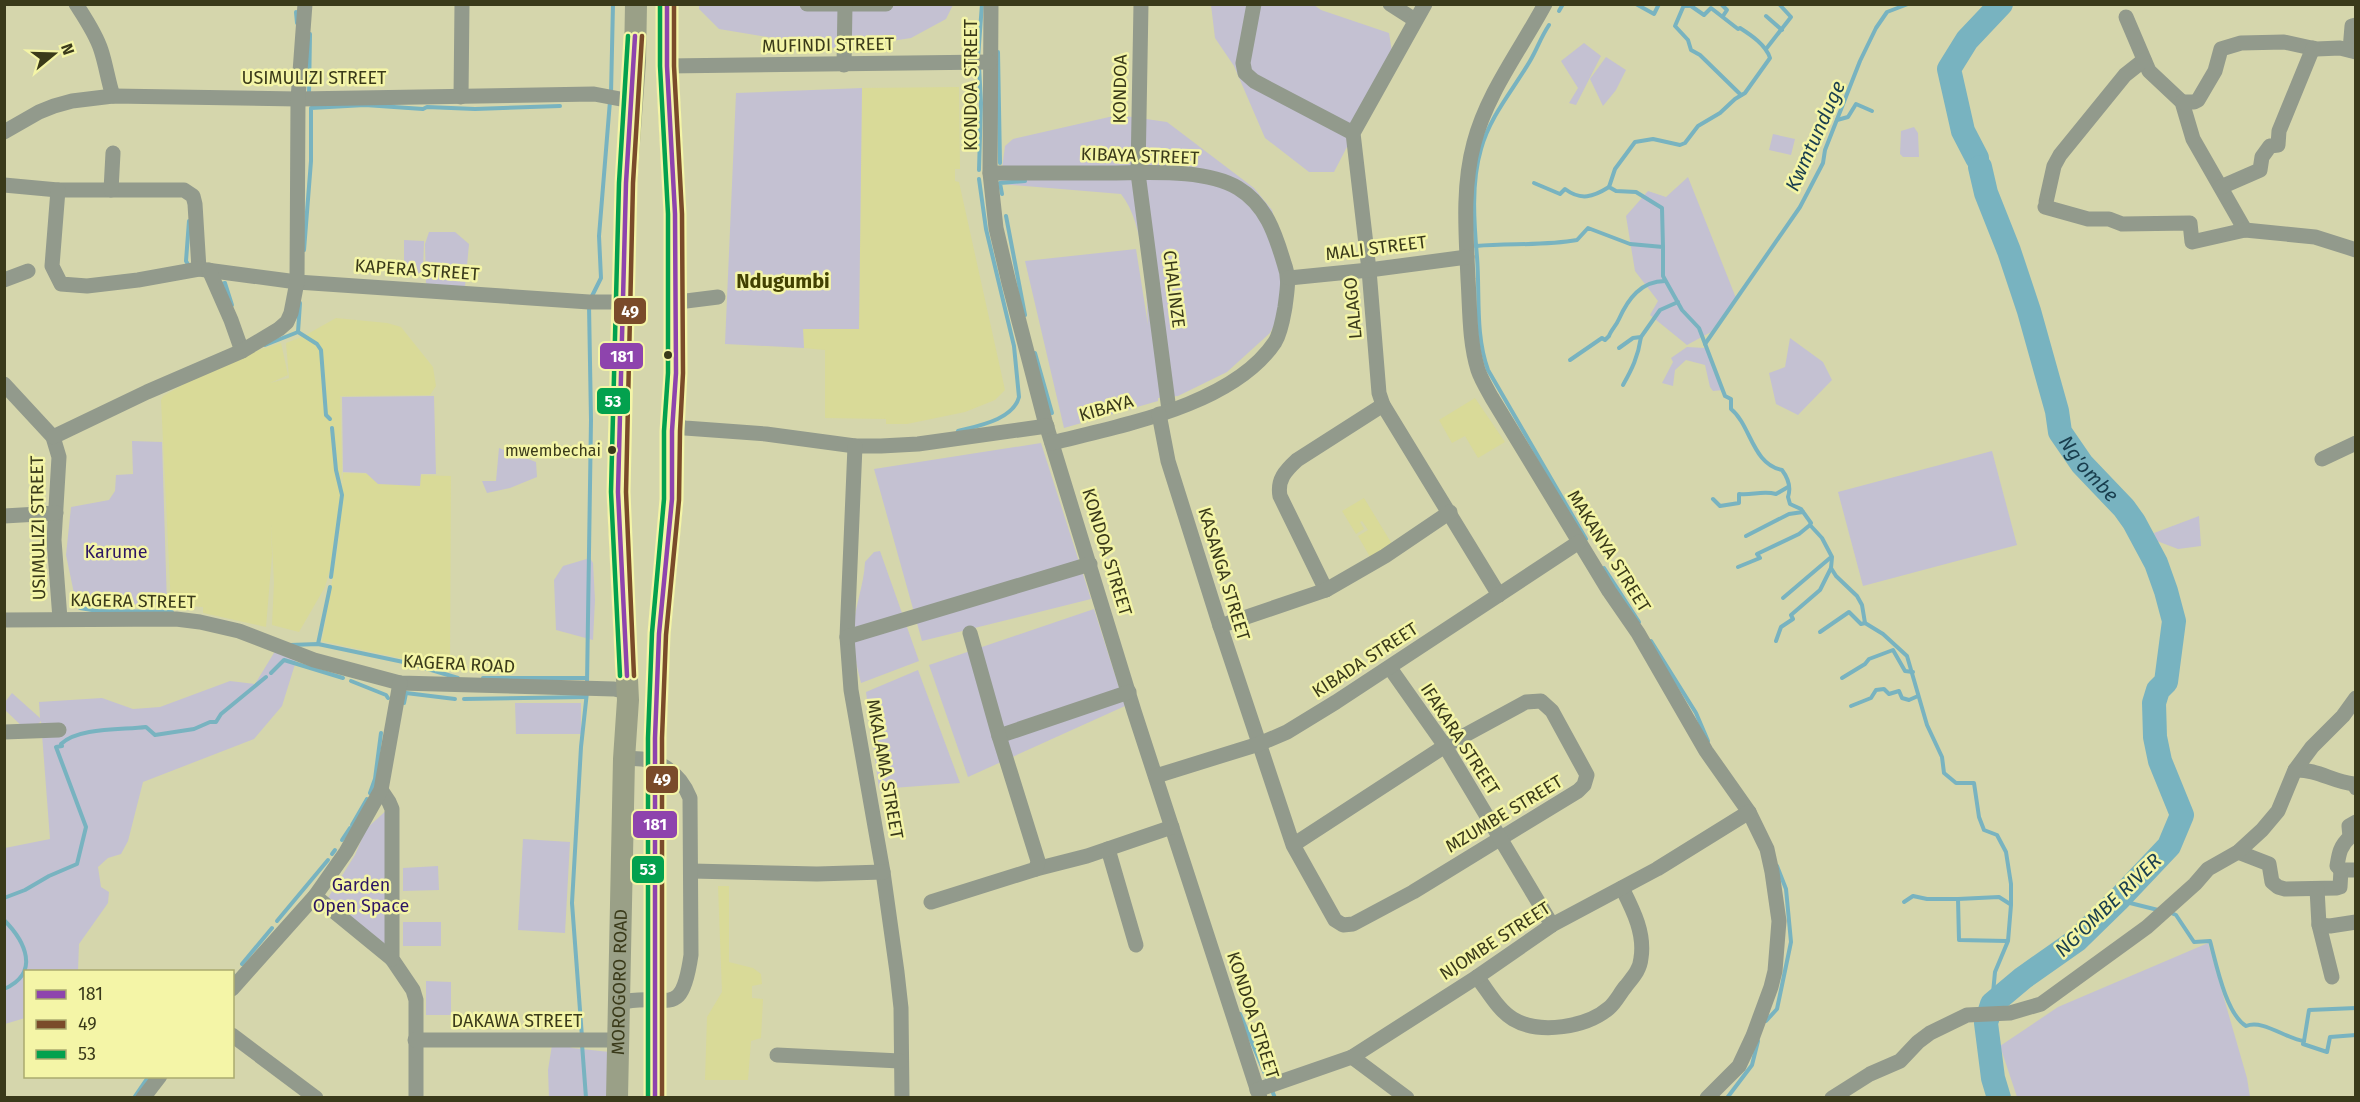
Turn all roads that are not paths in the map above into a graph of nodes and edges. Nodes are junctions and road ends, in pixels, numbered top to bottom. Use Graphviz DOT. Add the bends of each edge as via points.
graph roads {
  1 [pos="75,4"];
  2 [pos="305,4"];
  3 [pos="462,4"];
  4 [pos="636,4"];
  5 [pos="667,4"];
  6 [pos="807,4"];
  7 [pos="886,4"];
  8 [pos="991,4"];
  9 [pos="1141,4"];
  10 [pos="1254,4"];
  11 [pos="1390,4"];
  12 [pos="1425,4"];
  13 [pos="1545,4"];
  14 [pos="845,5"];
  15 [pos="2126,16"];
  16 [pos="1415,20"];
  17 [pos="2355,25"];
  18 [pos="2313,48"];
  19 [pos="2353,51"];
  20 [pos="2144,60"];
  21 [pos="990,62"];
  22 [pos="844,65"];
  23 [pos="667,66"];
  24 [pos="113,96"];
  25 [pos="461,97"];
  26 [pos="298,99"];
  27 [pos="631,101"];
  28 [pos="2182,102"];
  29 [pos="4,132"];
  30 [pos="1353,133"];
  31 [pos="113,153"];
  32 [pos="990,172"];
  33 [pos="1138,173"];
  34 [pos="4,185"];
  35 [pos="2221,186"];
  36 [pos="58,190"];
  37 [pos="111,190"];
  38 [pos="2245,230"];
  39 [pos="2355,250"];
  40 [pos="1467,257"];
  41 [pos="204,270"];
  42 [pos="1369,270"];
  43 [pos="28,271"];
  44 [pos="1289,278"];
  45 [pos="4,280"];
  46 [pos="297,282"];
  47 [pos="718,297"];
  48 [pos="675,298"];
  49 [pos="621,302"];
  50 [pos="242,351"];
  51 [pos="4,384"];
  52 [pos="1383,405"];
  53 [pos="1164,412"];
  54 [pos="673,425"];
  55 [pos="1047,426"];
  56 [pos="53,437"];
  57 [pos="1053,443"];
  58 [pos="2355,444"];
  59 [pos="855,446"];
  60 [pos="2322,459"];
  61 [pos="1450,512"];
  62 [pos="56,513"];
  63 [pos="4,516"];
  64 [pos="1579,542"];
  65 [pos="1090,564"];
  66 [pos="1326,590"];
  67 [pos="1499,595"];
  68 [pos="60,619"];
  69 [pos="4,620"];
  70 [pos="1220,626"];
  71 [pos="970,633"];
  72 [pos="846,637"];
  73 [pos="292,651"];
  74 [pos="1390,668"];
  75 [pos="400,683"];
  76 [pos="628,692"];
  77 [pos="1129,692"];
  78 [pos="2355,698"];
  79 [pos="59,730"];
  80 [pos="4,732"];
  81 [pos="999,736"];
  82 [pos="1259,744"];
  83 [pos="1445,746"];
  84 [pos="624,759"];
  85 [pos="656,761"];
  86 [pos="2295,770"];
  87 [pos="1156,776"];
  88 [pos="2355,788"];
  89 [pos="381,790"];
  90 [pos="1749,812"];
  91 [pos="2355,822"];
  92 [pos="1172,827"];
  93 [pos="1501,839"];
  94 [pos="1293,845"];
  95 [pos="2348,846"];
  96 [pos="1108,849"];
  97 [pos="2238,852"];
  98 [pos="1036,869"];
  99 [pos="2348,870"];
  100 [pos="692,871"];
  101 [pos="884,872"];
  102 [pos="1622,888"];
  103 [pos="2317,888"];
  104 [pos="315,896"];
  105 [pos="931,902"];
  106 [pos="2355,922"];
  107 [pos="1552,925"];
  108 [pos="2319,925"];
  109 [pos="1136,945"];
  110 [pos="392,959"];
  111 [pos="1477,977"];
  112 [pos="2332,977"];
  113 [pos="234,987"];
  114 [pos="654,1000"];
  115 [pos="619,1003"];
  116 [pos="234,1036"];
  117 [pos="415,1040"];
  118 [pos="619,1040"];
  119 [pos="777,1055"];
  120 [pos="1352,1057"];
  121 [pos="900,1061"];
  122 [pos="159,1078"];
  123 [pos="1258,1094"];
  124 [pos="143,1098"];
  125 [pos="316,1098"];
  126 [pos="417,1098"];
  127 [pos="616,1098"];
  128 [pos="655,1098"];
  129 [pos="902,1098"];
  130 [pos="1407,1098"];
  131 [pos="1707,1098"];
  132 [pos="1832,1098"];
  1 -- 24 [label="street" via="101,50"];
  2 -- 26 [label="street"];
  3 -- 25 [label="street"];
  4 -- 27 [label="highway, MOROGORO ROAD"];
  5 -- 23 [label="highway, MOROGORO ROAD"];
  6 -- 14 [label="street"];
  7 -- 14 [label="street"];
  8 -- 21 [label="street, KONDOA STREET"];
  9 -- 33 [label="street, KONDOA"];
  10 -- 30 [label="street" via="1243,63 1245,73"];
  11 -- 16 [label="street"];
  12 -- 16 [label="street"];
  13 -- 40 [label="street, MAKANYA STREET" via="1492,99 1474,142 1466,199"];
  14 -- 22 [label="street"];
  15 -- 20 [label="street"];
  16 -- 30 [label="street"];
  17 -- 19 [label="street"];
  18 -- 19 [label="street"];
  18 -- 28 [label="street" via="2290,42 2241,43 2221,49 2202,96 2194,102"];
  18 -- 35 [label="street" via="2279,131 2278,145 2270,146 2262,157 2260,170"];
  20 -- 28 [label="street" via="2149,70"];
  20 -- 38 [label="street" via="2125,75 2060,155 2045,205 2088,219 2109,219 2122,224 2190,223 2192,242"];
  21 -- 22 [label="street, MUFINDI STREET"];
  21 -- 32 [label="street, KONDOA STREET"];
  22 -- 23 [label="street, MUFINDI STREET"];
  23 -- 48 [label="highway, MOROGORO ROAD"];
  24 -- 26 [label="street, USIMULIZI STREET"];
  24 -- 29 [label="street, USIMULIZI STREET" via="54,106"];
  25 -- 26 [label="street, USIMULIZI STREET"];
  25 -- 27 [label="street, USIMULIZI STREET" via="594,94"];
  26 -- 46 [label="street"];
  27 -- 49 [label="highway, MOROGORO ROAD"];
  28 -- 35 [label="street" via="2193,139"];
  30 -- 42 [label="street, LALAGO"];
  31 -- 37 [label="street"];
  32 -- 33 [label="street, KIBAYA STREET"];
  32 -- 55 [label="street, KONDOA STREET" via="996,228"];
  33 -- 44 [label="street, KIBAYA STREET" via="1194,175 1237,188 1261,207 1273,228"];
  33 -- 53 [label="street, CHALINZE"];
  34 -- 36 [label="street"];
  35 -- 38 [label="street"];
  36 -- 37 [label="street"];
  36 -- 41 [label="street, KAPERA STREET" via="52,266 61,284 108,284"];
  37 -- 41 [label="street" via="184,190 193,196"];
  38 -- 39 [label="street" via="2315,237"];
  40 -- 42 [label="street, MALI STREET"];
  40 -- 64 [label="street, MAKANYA STREET" via="1478,371"];
  41 -- 46 [label="street, KAPERA STREET"];
  41 -- 50 [label="street" via="231,320"];
  42 -- 44 [label="street, MALI STREET"];
  42 -- 52 [label="street, LALAGO"];
  43 -- 45 [label="street"];
  44 -- 53 [label="street, KIBAYA STREET" via="1283,321 1266,353 1236,381"];
  46 -- 49 [label="street, KAPERA STREET"];
  46 -- 50 [label="street" via="286,322"];
  47 -- 48 [label="street" via="686,301"];
  48 -- 54 [label="highway, MOROGORO ROAD"];
  49 -- 76 [label="highway, MOROGORO ROAD" via="618,492"];
  50 -- 56 [label="street"];
  51 -- 56 [label="street, USIMULIZI STREET"];
  52 -- 61 [label="street, LALAGO"];
  52 -- 66 [label="street" via="1297,460 1281,479 1280,496"];
  53 -- 57 [label="street, KIBAYA"];
  53 -- 70 [label="street, KASANGA STREET" via="1168,461"];
  54 -- 59 [label="street"];
  54 -- 85 [label="highway, MOROGORO ROAD" via="672,499 659,634"];
  55 -- 57 [label="street, KONDOA STREET"];
  55 -- 59 [label="street" via="918,444"];
  56 -- 62 [label="street, USIMULIZI STREET" via="59,457"];
  57 -- 65 [label="street, KONDOA STREET"];
  58 -- 60 [label="street"];
  59 -- 72 [label="street, MKALAMA STREET"];
  61 -- 66 [label="street"];
  61 -- 67 [label="street, LALAGO"];
  62 -- 63 [label="street"];
  62 -- 68 [label="street, USIMULIZI STREET" via="54,540"];
  64 -- 67 [label="street, KIBADA STREET"];
  64 -- 90 [label="street, MAKANYA STREET" via="1638,633 1706,751"];
  65 -- 72 [label="street"];
  65 -- 77 [label="street, KONDOA STREET"];
  66 -- 70 [label="street"];
  67 -- 74 [label="street, KIBADA STREET"];
  68 -- 69 [label="street, KAGERA STREET"];
  68 -- 73 [label="street, KAGERA STREET" via="200,622 239,631"];
  70 -- 82 [label="street, KASANGA STREET"];
  71 -- 81 [label="street"];
  72 -- 101 [label="street, MKALAMA STREET" via="851,690"];
  73 -- 75 [label="street, KAGERA ROAD"];
  74 -- 82 [label="street, KIBADA STREET" via="1304,722"];
  74 -- 83 [label="street, IFAKARA STREET"];
  75 -- 76 [label="street, KAGERA ROAD"];
  75 -- 89 [label="street"];
  76 -- 84 [label="highway, MOROGORO ROAD"];
  77 -- 81 [label="street"];
  77 -- 87 [label="street, KONDOA STREET"];
  78 -- 86 [label="street"];
  79 -- 80 [label="street"];
  81 -- 98 [label="street" via="1036,848"];
  82 -- 87 [label="street, KIBADA STREET"];
  82 -- 94 [label="street, MZUMBE STREET"];
  83 -- 93 [label="street, IFAKARA STREET"];
  83 -- 93 [label="street, MZUMBE STREET" via="1526,702 1541,701 1552,711 1587,775 1584,785"];
  83 -- 94 [label="street, MZUMBE STREET"];
  84 -- 85 [label="street"];
  84 -- 115 [label="highway, MOROGORO ROAD"];
  85 -- 100 [label="street" via="684,784 690,798"];
  85 -- 114 [label="highway, MOROGORO ROAD"];
  86 -- 88 [label="street" via="2314,771 2354,784"];
  86 -- 97 [label="street" via="2278,811"];
  87 -- 92 [label="street, KONDOA STREET"];
  89 -- 104 [label="street" via="346,852"];
  89 -- 110 [label="street" via="392,809"];
  90 -- 102 [label="street, NJOMBE STREET"];
  90 -- 131 [label="street, MAKANYA STREET" via="1767,849 1775,890 1779,921 1775,971 1739,1066"];
  91 -- 95 [label="street" via="2349,826"];
  92 -- 96 [label="street"];
  92 -- 123 [label="street, KONDOA STREET"];
  93 -- 94 [label="street, MZUMBE STREET" via="1413,892 1353,924 1343,925 1335,920"];
  93 -- 107 [label="street, IFAKARA STREET"];
  95 -- 99 [label="street" via="2337,866"];
  96 -- 98 [label="street"];
  96 -- 109 [label="street"];
  97 -- 103 [label="street" via="2270,864 2272,882 2278,887"];
  97 -- 132 [label="street" via="2208,869 2156,919 2041,1004 2010,1013 1967,1015 1930,1033 1900,1060"];
  98 -- 105 [label="street"];
  99 -- 103 [label="street" via="2340,887"];
  100 -- 101 [label="street"];
  100 -- 114 [label="street" via="687,979 680,995 671,1001"];
  101 -- 121 [label="street, MKALAMA STREET" via="900,999"];
  102 -- 107 [label="street, NJOMBE STREET"];
  102 -- 111 [label="street" via="1640,931 1641,960 1636,975 1611,1007 1592,1020 1542,1027 1514,1020"];
  103 -- 108 [label="street"];
  104 -- 110 [label="street"];
  104 -- 113 [label="street"];
  106 -- 108 [label="street"];
  107 -- 111 [label="street, NJOMBE STREET"];
  108 -- 112 [label="street"];
  110 -- 117 [label="street" via="416,1000"];
  111 -- 120 [label="street, NJOMBE STREET"];
  114 -- 115 [label="street"];
  114 -- 128 [label="highway, MOROGORO ROAD"];
  115 -- 118 [label="highway, MOROGORO ROAD"];
  116 -- 125 [label="street"];
  117 -- 118 [label="street, DAKAWA STREET"];
  117 -- 126 [label="street"];
  118 -- 127 [label="highway, MOROGORO ROAD"];
  119 -- 121 [label="street"];
  120 -- 123 [label="street, NJOMBE STREET"];
  120 -- 130 [label="street"];
  121 -- 129 [label="street, MKALAMA STREET"];
  122 -- 124 [label="street"];
}
